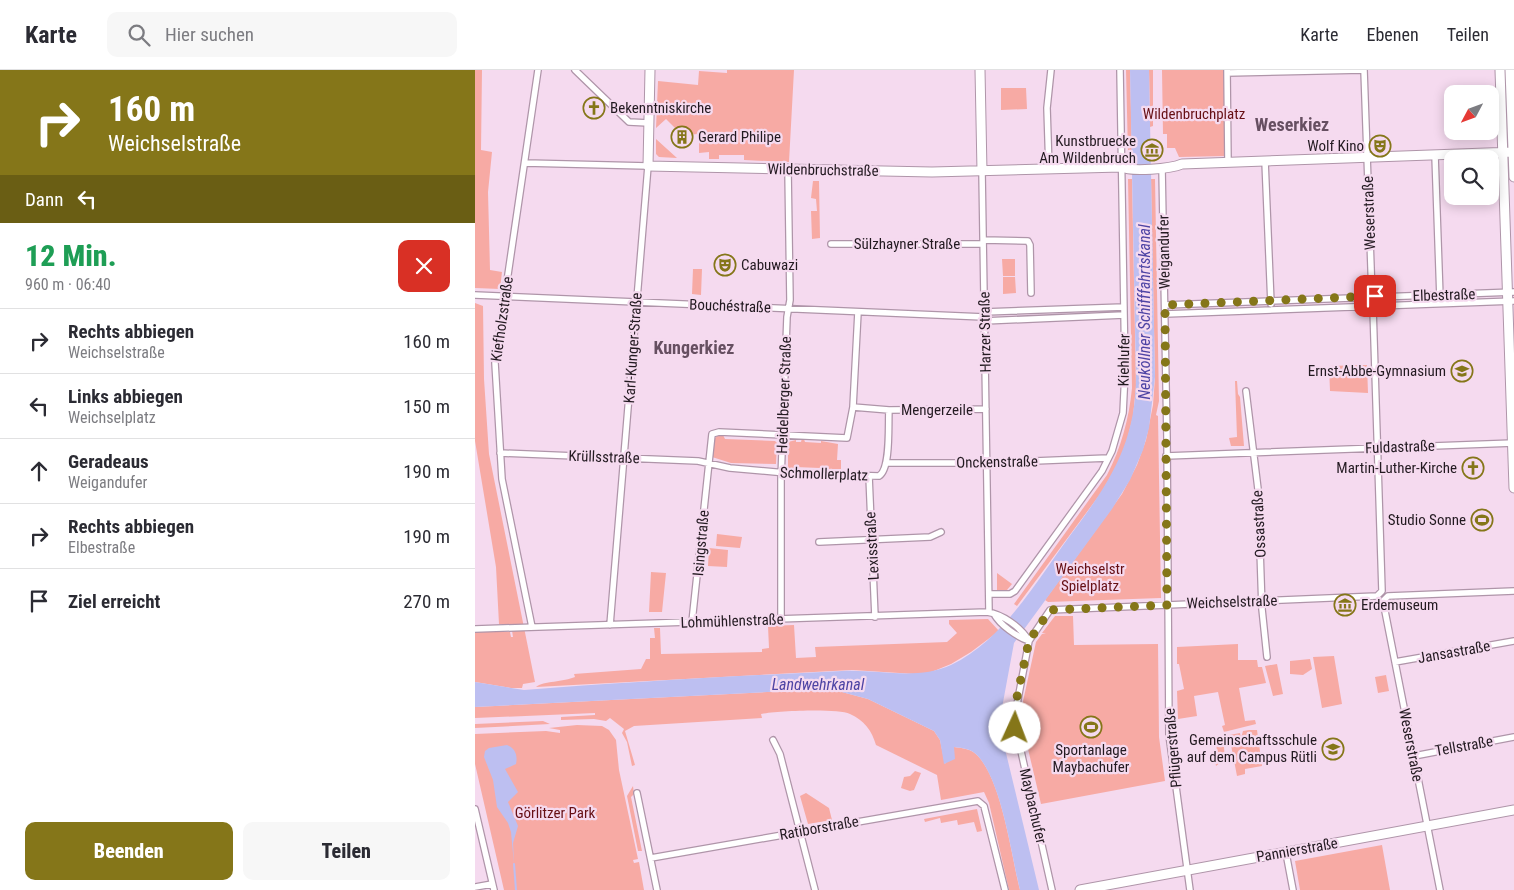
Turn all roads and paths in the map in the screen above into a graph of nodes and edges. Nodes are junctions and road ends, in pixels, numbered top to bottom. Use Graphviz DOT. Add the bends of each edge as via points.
graph roads {
  1 [pos="538,70"];
  2 [pos="575,70"];
  3 [pos="650,70"];
  4 [pos="980,70"];
  5 [pos="1051,70"];
  6 [pos="1120,70"];
  7 [pos="1363,70"];
  8 [pos="1500,70"];
  9 [pos="1510,70"];
  10 [pos="1295,71"];
  11 [pos="1227,72"];
  12 [pos="649,123"];
  13 [pos="1513,152"];
  14 [pos="1503,153"];
  15 [pos="1435,155"];
  16 [pos="1367,158"];
  17 [pos="1265,161"];
  18 [pos="525,163"];
  19 [pos="1229,163"];
  20 [pos="1182,164"];
  21 [pos="1151,165"];
  22 [pos="648,166"];
  23 [pos="1128,166"];
  24 [pos="1162,168"];
  25 [pos="1049,169"];
  26 [pos="788,170"];
  27 [pos="982,171"];
  28 [pos="1514,177"];
  29 [pos="983,242"];
  30 [pos="831,244"];
  31 [pos="1031,293"];
  32 [pos="475,295"];
  33 [pos="1439,295"];
  34 [pos="1372,296"];
  35 [pos="1511,297"];
  36 [pos="505,298"];
  37 [pos="1271,301"];
  38 [pos="637,303"];
  39 [pos="1440,304"];
  40 [pos="1165,305"];
  41 [pos="1124,307"];
  42 [pos="789,308"];
  43 [pos="1373,308"];
  44 [pos="1271,310"];
  45 [pos="858,312"];
  46 [pos="1165,314"];
  47 [pos="1124,315"];
  48 [pos="984,316"];
  49 [pos="1246,391"];
  50 [pos="853,408"];
  51 [pos="986,409"];
  52 [pos="889,410"];
  53 [pos="783,436"];
  54 [pos="1513,443"];
  55 [pos="1377,448"];
  56 [pos="500,453"];
  57 [pos="1253,453"];
  58 [pos="1166,456"];
  59 [pos="625,458"];
  60 [pos="1108,458"];
  61 [pos="708,462"];
  62 [pos="887,463"];
  63 [pos="987,463"];
  64 [pos="781,473"];
  65 [pos="869,476"];
  66 [pos="1514,488"];
  67 [pos="941,532"];
  68 [pos="872,540"];
  69 [pos="819,542"];
  70 [pos="1514,591"];
  71 [pos="989,594"];
  72 [pos="1263,601"];
  73 [pos="1167,605"];
  74 [pos="1050,611"];
  75 [pos="992,613"];
  76 [pos="875,617"];
  77 [pos="781,620"];
  78 [pos="692,622"];
  79 [pos="611,625"];
  80 [pos="532,628"];
  81 [pos="475,629"];
  82 [pos="1029,641"];
  83 [pos="1514,641"];
  84 [pos="1267,657"];
  85 [pos="1395,662"];
  86 [pos="1514,737"];
  87 [pos="773,740"];
  88 [pos="1414,756"];
  89 [pos="637,793"];
  90 [pos="475,809"];
  91 [pos="1514,810"];
  92 [pos="1428,826"];
  93 [pos="800,832"];
  94 [pos="1286,853"];
  95 [pos="651,858"];
  96 [pos="1186,871"];
  97 [pos="475,887"];
  98 [pos="493,887"];
  99 [pos="1116,887"];
  100 [pos="657,890"];
  101 [pos="815,890"];
  102 [pos="1005,890"];
  103 [pos="1053,890"];
  104 [pos="1080,890"];
  105 [pos="1190,890"];
  106 [pos="1293,890"];
  107 [pos="1441,890"];
  1 -- 18 [label="street, Kiefholzstraße"];
  2 -- 12 [label="street" via="629,122"];
  3 -- 12 [label="street, Karl-Kunger-Straße"];
  4 -- 27 [label="street, Harzer Straße"];
  5 -- 25 [label="street" via="1047,108"];
  6 -- 23 [label="street, Kiehlufer"];
  7 -- 10 [label="street"];
  7 -- 16 [label="street, Weserstraße"];
  8 -- 14 [label="street"];
  9 -- 13 [label="street"];
  10 -- 11 [label="street"];
  11 -- 19 [label="street"];
  12 -- 22 [label="street, Karl-Kunger-Straße"];
  13 -- 14 [label="street, Wildenbruchstraße"];
  13 -- 28 [label="street"];
  14 -- 15 [label="street, Wildenbruchstraße"];
  14 -- 35 [label="street"];
  15 -- 16 [label="street, Wildenbruchstraße"];
  15 -- 33 [label="street"];
  16 -- 17 [label="street, Wildenbruchstraße"];
  16 -- 34 [label="street, Weserstraße"];
  17 -- 19 [label="street, Wildenbruchstraße"];
  17 -- 37 [label="street"];
  18 -- 22 [label="street, Wildenbruchstraße"];
  18 -- 36 [label="street, Kiefholzstraße"];
  19 -- 20 [label="street, Wildenbruchstraße"];
  20 -- 21 [label="street, Wildenbruchstraße"];
  20 -- 24 [label="street, Wildenbruchstraße"];
  21 -- 23 [label="street, Wildenbruchstraße"];
  21 -- 24 [label="street, Wildenbruchstraße"];
  22 -- 26 [label="street, Wildenbruchstraße"];
  22 -- 38 [label="street, Karl-Kunger-Straße"];
  23 -- 25 [label="street, Wildenbruchstraße"];
  23 -- 41 [label="street, Kiehlufer"];
  24 -- 40 [label="street, Weigandufer"];
  25 -- 27 [label="street, Wildenbruchstraße"];
  26 -- 27 [label="street, Wildenbruchstraße"];
  26 -- 42 [label="street, Heidelberger Straße"];
  27 -- 29 [label="street, Harzer Straße"];
  29 -- 30 [label="street, Sülzhayner Straße"];
  29 -- 31 [label="street, Sülzhayner Straße" via="1027,241 1030,245"];
  29 -- 48 [label="street, Harzer Straße"];
  32 -- 36 [label="street, Bouchéstraße"];
  33 -- 34 [label="street, Elbestraße"];
  33 -- 35 [label="street, Elbestraße"];
  33 -- 39 [label="street"];
  34 -- 37 [label="street, Elbestraße"];
  35 -- 39 [label="street, Elbestraße"];
  35 -- 54 [label="street"];
  36 -- 38 [label="street, Bouchéstraße"];
  36 -- 56 [label="street, Kiefholzstraße" via="495,363"];
  37 -- 40 [label="street, Elbestraße"];
  37 -- 44 [label="street"];
  38 -- 42 [label="street, Bouchéstraße"];
  38 -- 59 [label="street, Karl-Kunger-Straße"];
  39 -- 43 [label="street, Elbestraße"];
  40 -- 46 [label="street, Weigandufer"];
  41 -- 47 [label="street, Kiehlufer"];
  41 -- 48 [label="street, Bouchéstraße"];
  42 -- 45 [label="street, Bouchéstraße"];
  42 -- 53 [label="street, Heidelberger Straße"];
  43 -- 44 [label="street, Elbestraße"];
  43 -- 55 [label="street"];
  44 -- 46 [label="street, Elbestraße"];
  45 -- 48 [label="street, Bouchéstraße"];
  45 -- 50 [label="street"];
  46 -- 58 [label="street, Weigandufer"];
  47 -- 48 [label="street, Bouchéstraße"];
  47 -- 60 [label="street, Kiehlufer" via="1123,413"];
  48 -- 51 [label="street, Harzer Straße"];
  49 -- 57 [label="street, Ossastraße"];
  50 -- 52 [label="street"];
  50 -- 53 [label="street" via="847,438"];
  51 -- 52 [label="street, Mengerzeile"];
  51 -- 63 [label="street, Harzer Straße"];
  52 -- 62 [label="street, Schmollerplatz"];
  53 -- 61 [label="street" via="715,432 710,438"];
  53 -- 64 [label="street, Heidelberger Straße"];
  54 -- 55 [label="street, Fuldastraße"];
  54 -- 66 [label="street"];
  55 -- 57 [label="street, Fuldastraße"];
  55 -- 72 [label="street, Weichselstraße" via="1382,592 1377,596"];
  56 -- 59 [label="street, Krüllsstraße"];
  56 -- 80 [label="street, Kiefholzstraße"];
  57 -- 58 [label="street, Fuldastraße"];
  57 -- 72 [label="street, Ossastraße"];
  58 -- 73 [label="street, Pflügerstraße"];
  59 -- 61 [label="street, Krüllsstraße"];
  59 -- 79 [label="street, Karl-Kunger-Straße"];
  60 -- 63 [label="street, Onckenstraße"];
  60 -- 71 [label="street, Kiehlufer" via="1092,487 1019,586 1010,594"];
  61 -- 64 [label="street, Schmollerplatz" via="730,468"];
  61 -- 78 [label="street, Isingstraße"];
  62 -- 63 [label="street, Onckenstraße"];
  62 -- 65 [label="street, Schmollerplatz" via="881,475"];
  63 -- 71 [label="street, Harzer Straße"];
  64 -- 65 [label="street, Schmollerplatz"];
  64 -- 77 [label="street, Heidelberger Straße"];
  65 -- 68 [label="street, Lexisstraße"];
  67 -- 68 [label="street" via="930,537"];
  68 -- 69 [label="street"];
  68 -- 76 [label="street, Lexisstraße"];
  70 -- 85 [label="street, Weserstraße" via="1390,596 1383,601"];
  71 -- 75 [label="street, Harzer Straße"];
  72 -- 73 [label="street, Weichselstraße"];
  72 -- 84 [label="street, Ossastraße"];
  73 -- 74 [label="street, Weichselstraße"];
  73 -- 96 [label="street, Pflügerstraße" via="1169,735"];
  74 -- 82 [label="street, Maybachufer"];
  75 -- 76 [label="street, Lohmühlenstraße"];
  75 -- 82 [label="street"];
  76 -- 77 [label="street, Lohmühlenstraße"];
  77 -- 78 [label="street, Lohmühlenstraße"];
  78 -- 79 [label="street, Lohmühlenstraße"];
  79 -- 80 [label="street, Lohmühlenstraße"];
  80 -- 81 [label="street, Lohmühlenstraße"];
  82 -- 103 [label="street, Maybachufer" via="1014,720"];
  83 -- 85 [label="street, Jansastraße"];
  85 -- 88 [label="street, Weserstraße"];
  86 -- 88 [label="street, Tellstraße"];
  87 -- 93 [label="street" via="780,754"];
  88 -- 92 [label="street, Weserstraße"];
  89 -- 95 [label="street"];
  90 -- 98 [label="street"];
  91 -- 92 [label="street, Pannierstraße"];
  92 -- 94 [label="street, Pannierstraße"];
  92 -- 107 [label="street, Weserstraße"];
  93 -- 95 [label="street, Ratiborstraße"];
  93 -- 101 [label="street"];
  93 -- 102 [label="street, Ratiborstraße" via="981,801"];
  94 -- 96 [label="street, Pannierstraße"];
  94 -- 106 [label="street"];
  95 -- 100 [label="street"];
  96 -- 99 [label="street, Pannierstraße"];
  96 -- 105 [label="street, Pflügerstraße"];
  97 -- 98 [label="street"];
  99 -- 104 [label="street, Pannierstraße"];
}
